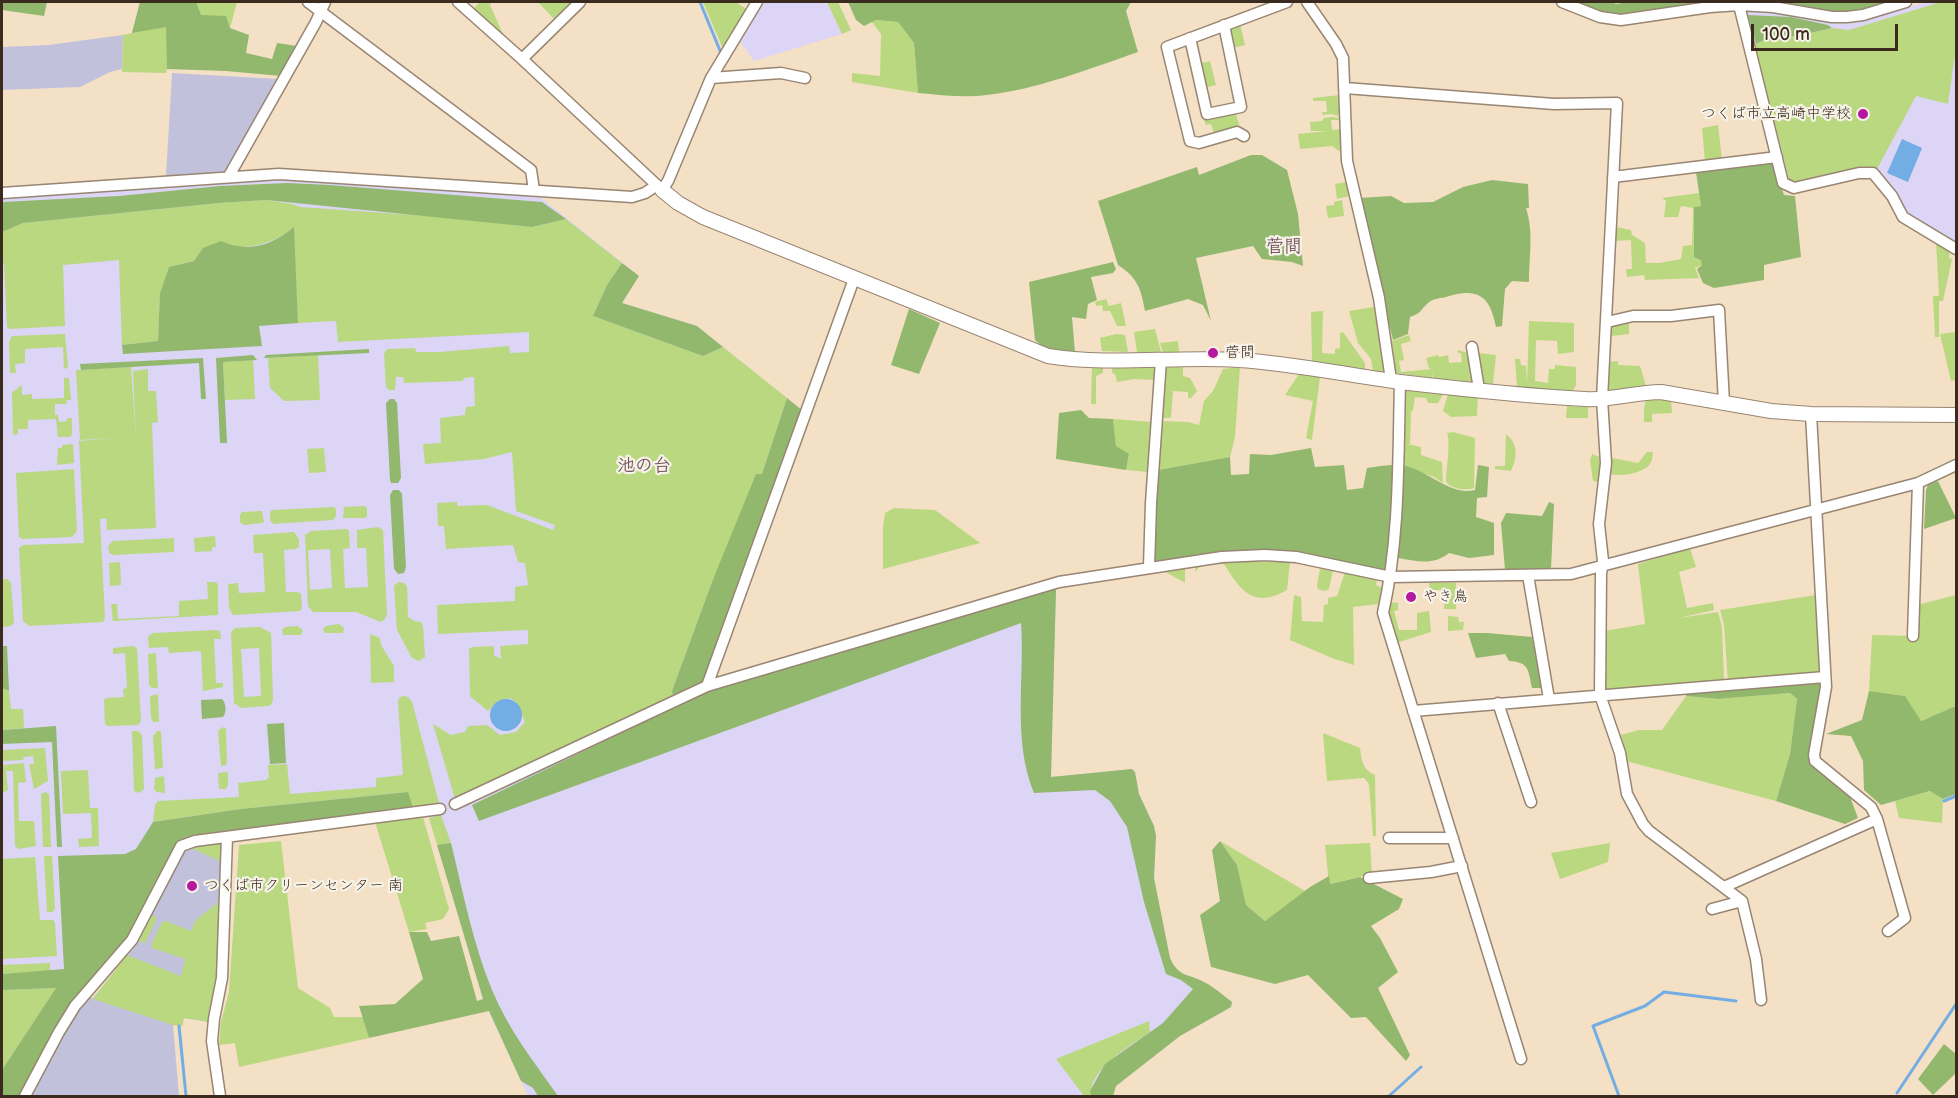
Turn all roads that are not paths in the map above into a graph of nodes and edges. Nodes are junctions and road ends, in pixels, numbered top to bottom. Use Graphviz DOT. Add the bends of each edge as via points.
graph roads {
  1 [pos="308,2"];
  2 [pos="325,2"];
  3 [pos="458,2"];
  4 [pos="580,2"];
  5 [pos="757,2"];
  6 [pos="1287,2"];
  7 [pos="1306,2"];
  8 [pos="1562,2"];
  9 [pos="1906,2"];
  10 [pos="1739,5"];
  11 [pos="320,13"];
  12 [pos="1224,25"];
  13 [pos="1190,38"];
  14 [pos="522,59"];
  15 [pos="711,78"];
  16 [pos="805,78"];
  17 [pos="1345,88"];
  18 [pos="1244,136"];
  19 [pos="1777,157"];
  20 [pos="229,176"];
  21 [pos="1613,177"];
  22 [pos="660,188"];
  23 [pos="534,190"];
  24 [pos="2,193"];
  25 [pos="1956,249"];
  26 [pos="854,279"];
  27 [pos="1607,322"];
  28 [pos="1472,347"];
  29 [pos="1161,360"];
  30 [pos="1395,381"];
  31 [pos="1479,390"];
  32 [pos="1602,399"];
  33 [pos="1724,403"];
  34 [pos="1810,414"];
  35 [pos="1956,415"];
  36 [pos="1956,465"];
  37 [pos="1918,483"];
  38 [pos="1815,511"];
  39 [pos="1603,566"];
  40 [pos="1149,567"];
  41 [pos="1528,575"];
  42 [pos="1391,577"];
  43 [pos="1913,636"];
  44 [pos="1825,677"];
  45 [pos="706,686"];
  46 [pos="1600,695"];
  47 [pos="1549,699"];
  48 [pos="1498,703"];
  49 [pos="1413,711"];
  50 [pos="1531,802"];
  51 [pos="455,804"];
  52 [pos="440,809"];
  53 [pos="1877,819"];
  54 [pos="227,837"];
  55 [pos="1389,838"];
  56 [pos="1453,838"];
  57 [pos="1462,866"];
  58 [pos="1369,878"];
  59 [pos="1724,886"];
  60 [pos="1742,901"];
  61 [pos="1712,909"];
  62 [pos="1888,931"];
  63 [pos="1761,1000"];
  64 [pos="1521,1059"];
  65 [pos="25,1096"];
  66 [pos="220,1096"];
  1 -- 11 [label="street"];
  2 -- 11 [label="street"];
  3 -- 14 [label="street"];
  4 -- 14 [label="street"];
  5 -- 15 [label="street"];
  6 -- 12 [label="street"];
  7 -- 17 [label="street" via="1342,53"];
  8 -- 10 [label="street" via="1600,17 1621,20"];
  9 -- 10 [label="street" via="1847,17"];
  10 -- 19 [label="street"];
  11 -- 20 [label="street"];
  11 -- 23 [label="street" via="531,171"];
  12 -- 13 [label="street"];
  12 -- 13 [label="street" via="1241,107 1207,114"];
  13 -- 18 [label="street" via="1167,47 1190,141 1199,143 1237,132"];
  14 -- 22 [label="street"];
  15 -- 16 [label="street" via="781,74"];
  15 -- 22 [label="street" via="668,181"];
  17 -- 21 [label="street" via="1554,104 1617,103"];
  17 -- 30 [label="street" via="1347,160"];
  19 -- 21 [label="street"];
  19 -- 25 [label="street" via="1783,183 1790,188 1873,173 1903,217"];
  20 -- 23 [label="street" via="279,174"];
  20 -- 24 [label="street"];
  21 -- 27 [label="street"];
  22 -- 23 [label="street" via="632,197"];
  22 -- 26 [label="street" via="704,217"];
  26 -- 29 [label="street" via="1048,356"];
  26 -- 45 [label="street"];
  27 -- 32 [label="street"];
  27 -- 33 [label="street" via="1633,316 1719,310"];
  28 -- 31 [label="street"];
  29 -- 30 [label="street" via="1268,362"];
  29 -- 40 [label="street"];
  30 -- 31 [label="street"];
  30 -- 42 [label="street" via="1397,484"];
  31 -- 32 [label="street"];
  32 -- 33 [label="street" via="1661,392"];
  32 -- 39 [label="street" via="1606,463 1599,524"];
  33 -- 34 [label="street"];
  34 -- 35 [label="street"];
  34 -- 38 [label="street"];
  36 -- 37 [label="street"];
  37 -- 38 [label="street"];
  37 -- 43 [label="street"];
  38 -- 39 [label="street"];
  38 -- 44 [label="street"];
  39 -- 41 [label="street" via="1571,574"];
  39 -- 46 [label="street"];
  40 -- 42 [label="street" via="1265,555 1296,557"];
  40 -- 45 [label="street" via="1052,584"];
  41 -- 42 [label="street"];
  41 -- 47 [label="street"];
  42 -- 49 [label="street" via="1383,613"];
  44 -- 46 [label="street"];
  44 -- 53 [label="street" via="1815,761 1871,807"];
  45 -- 51 [label="street"];
  46 -- 47 [label="street"];
  46 -- 59 [label="street" via="1620,753 1628,794 1643,824"];
  47 -- 48 [label="street"];
  48 -- 49 [label="street"];
  48 -- 50 [label="street"];
  49 -- 56 [label="street"];
  52 -- 54 [label="street"];
  53 -- 59 [label="street"];
  53 -- 62 [label="street" via="1905,918"];
  54 -- 65 [label="street" via="182,846 132,940 75,1006"];
  54 -- 66 [label="street" via="222,978 212,1041"];
  55 -- 56 [label="street"];
  56 -- 57 [label="street"];
  57 -- 58 [label="street"];
  57 -- 64 [label="street"];
  59 -- 60 [label="street"];
  60 -- 61 [label="street"];
  60 -- 63 [label="street"];
}
